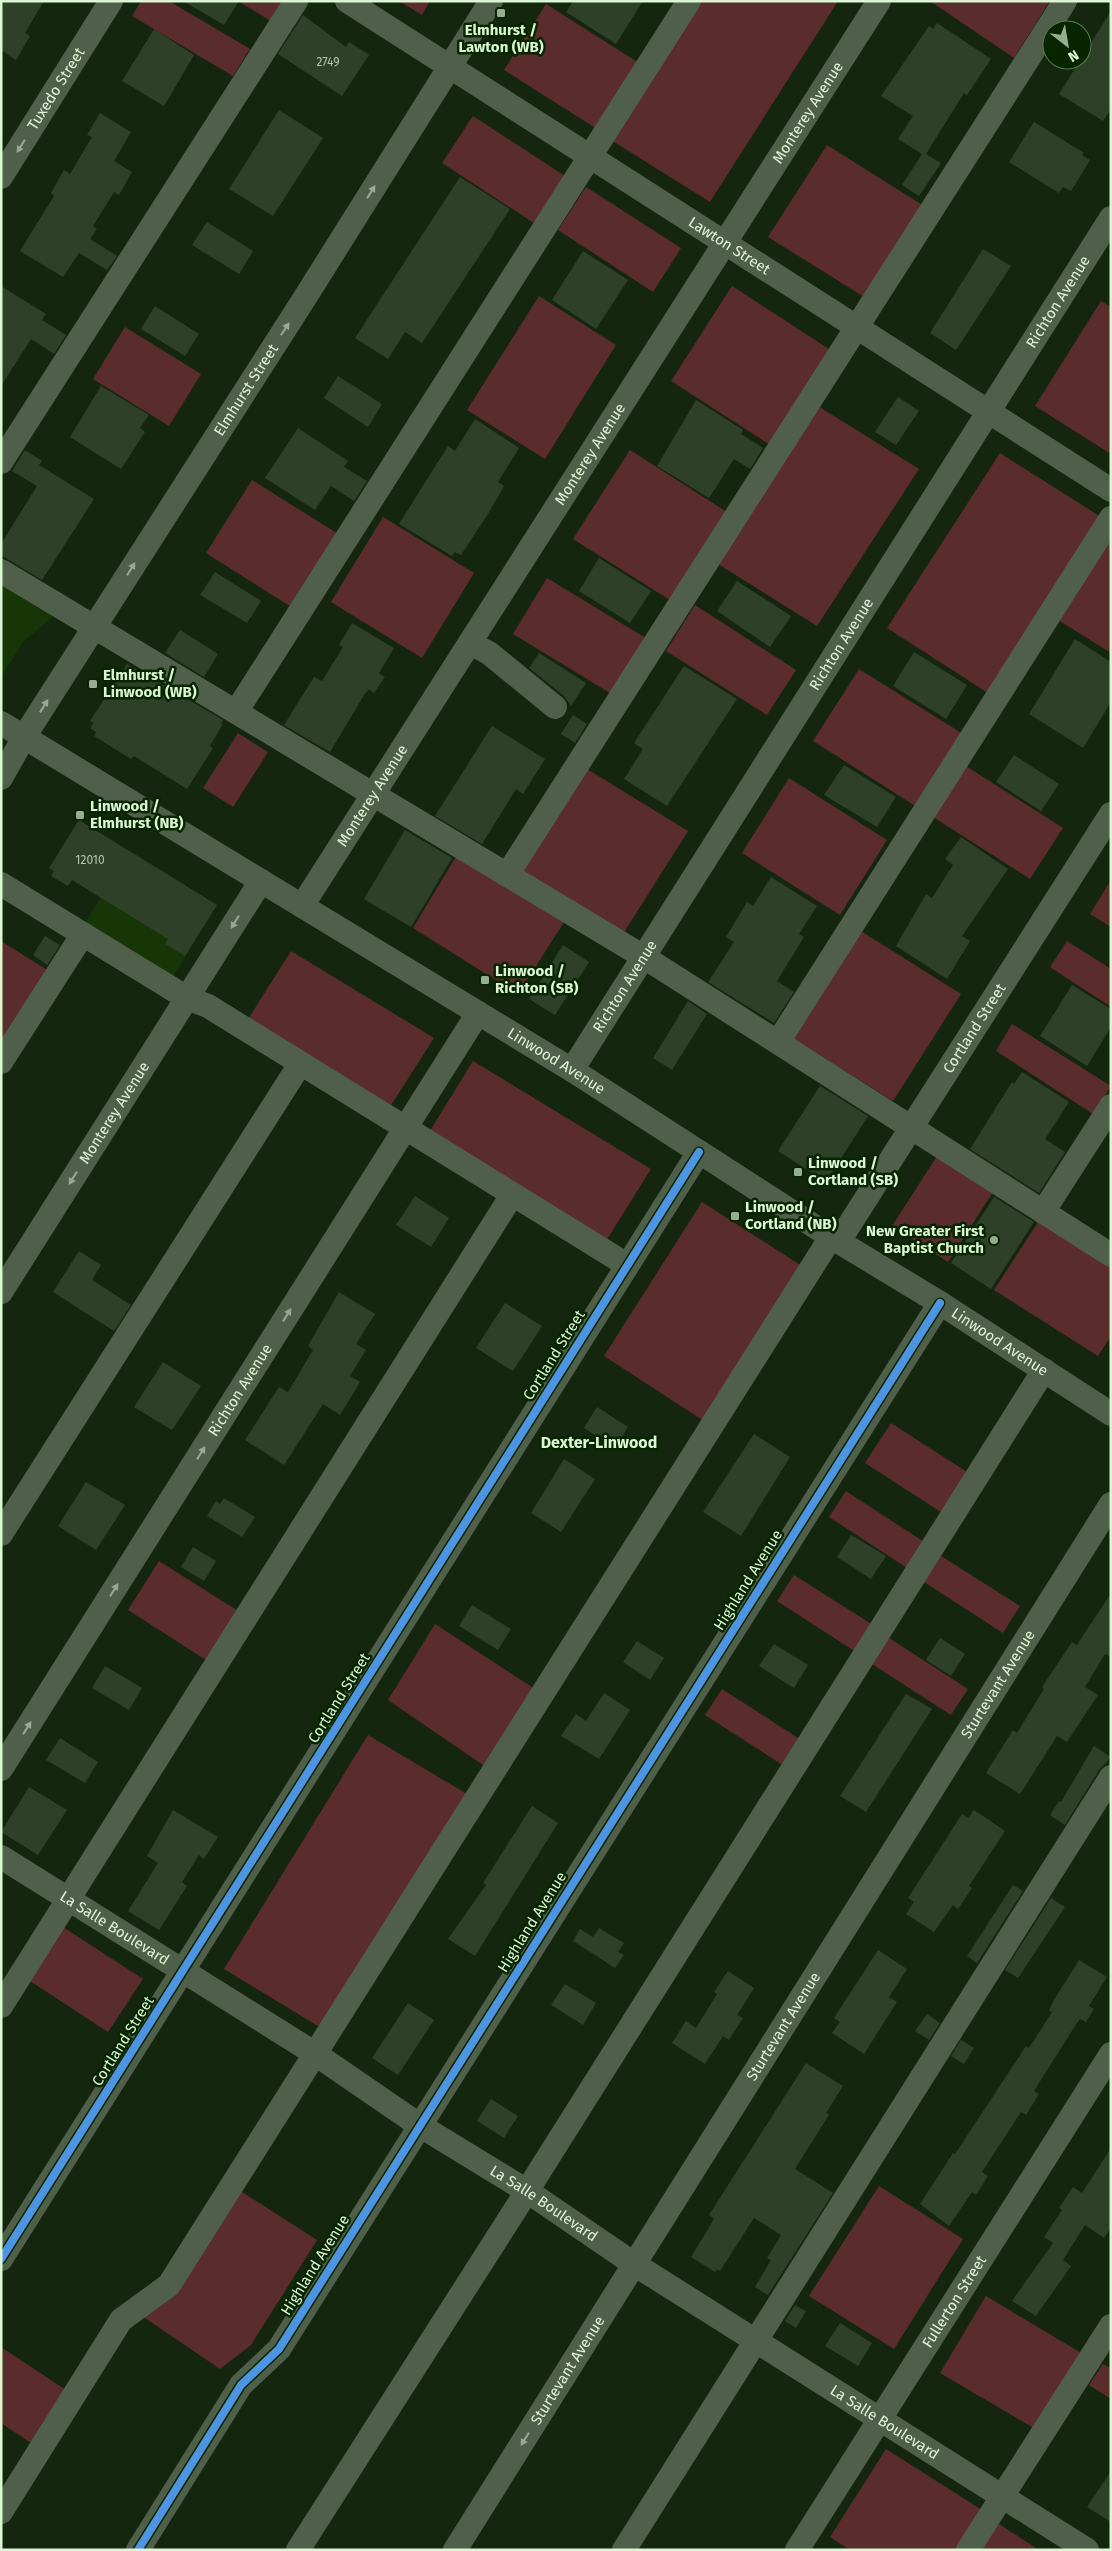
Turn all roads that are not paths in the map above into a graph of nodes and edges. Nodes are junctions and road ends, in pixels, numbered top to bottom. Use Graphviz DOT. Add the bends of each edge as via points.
graph roads {
  1 [pos="111,1"];
  2 [pos="296,1"];
  3 [pos="347,1"];
  4 [pos="491,1"];
  5 [pos="689,1"];
  6 [pos="879,1"];
  7 [pos="1065,1"];
  8 [pos="450,66"];
  9 [pos="591,157"];
  10 [pos="1,177"];
  11 [pos="1111,218"];
  12 [pos="724,244"];
  13 [pos="857,328"];
  14 [pos="988,411"];
  15 [pos="1,462"];
  16 [pos="1111,490"];
  17 [pos="1111,518"];
  18 [pos="1,571"];
  19 [pos="94,629"];
  20 [pos="470,643"];
  21 [pos="555,707"];
  22 [pos="236,712"];
  23 [pos="1,723"];
  24 [pos="24,737"];
  25 [pos="1,778"];
  26 [pos="373,794"];
  27 [pos="1111,814"];
  28 [pos="507,874"];
  29 [pos="261,881"];
  30 [pos="1,884"];
  31 [pos="302,906"];
  32 [pos="83,934"];
  33 [pos="644,957"];
  34 [pos="187,998"];
  35 [pos="478,1013"];
  36 [pos="778,1042"];
  37 [pos="1,1062"];
  38 [pos="300,1064"];
  39 [pos="572,1070"];
  40 [pos="1111,1106"];
  41 [pos="913,1128"];
  42 [pos="404,1130"];
  43 [pos="699,1152"];
  44 [pos="512,1195"];
  45 [pos="1043,1212"];
  46 [pos="835,1239"];
  47 [pos="1111,1255"];
  48 [pos="627,1265"];
  49 [pos="1,1292"];
  50 [pos="940,1302"];
  51 [pos="1044,1370"];
  52 [pos="1108,1408"];
  53 [pos="1111,1504"];
  54 [pos="1,1534"];
  55 [pos="1,1769"];
  56 [pos="1111,1777"];
  57 [pos="1,1857"];
  58 [pos="69,1899"];
  59 [pos="184,1971"];
  60 [pos="1,2006"];
  61 [pos="314,2053"];
  62 [pos="1111,2054"];
  63 [pos="419,2125"];
  64 [pos="527,2191"];
  65 [pos="1,2259"];
  66 [pos="634,2264"];
  67 [pos="1111,2326"];
  68 [pos="756,2339"];
  69 [pos="880,2419"];
  70 [pos="1002,2497"];
  71 [pos="1,2512"];
  72 [pos="138,2550"];
  73 [pos="298,2550"];
  74 [pos="455,2550"];
  75 [pos="624,2550"];
  76 [pos="797,2550"];
  77 [pos="968,2550"];
  78 [pos="1087,2550"];
  1 -- 10 [label="street, Tuxedo Street, one-way"];
  2 -- 15 [label="street"];
  3 -- 8 [label="street, Lawton Street"];
  4 -- 8 [label="street, Elmhurst Street"];
  5 -- 9 [label="street"];
  6 -- 12 [label="street, Monterey Avenue"];
  7 -- 13 [label="street"];
  8 -- 9 [label="street, Lawton Street"];
  19 -- 8 [label="street, Elmhurst Street, one-way"];
  9 -- 12 [label="street, Lawton Street"];
  9 -- 22 [label="street"];
  11 -- 14 [label="street, Richton Avenue"];
  12 -- 13 [label="street, Lawton Street"];
  12 -- 20 [label="street, Monterey Avenue"];
  13 -- 14 [label="street, Lawton Street"];
  13 -- 28 [label="street"];
  14 -- 16 [label="street, Lawton Street"];
  14 -- 33 [label="street, Richton Avenue"];
  17 -- 36 [label="street"];
  18 -- 19 [label="street"];
  19 -- 22 [label="street"];
  24 -- 19 [label="street, Elmhurst Street, one-way"];
  20 -- 21 [label="street" via="490,653"];
  20 -- 26 [label="street, Monterey Avenue"];
  22 -- 26 [label="street"];
  23 -- 24 [label="street, Linwood Avenue"];
  24 -- 25 [label="street, Elmhurst Street"];
  24 -- 29 [label="street, Linwood Avenue"];
  26 -- 28 [label="street"];
  26 -- 31 [label="street, Monterey Avenue"];
  27 -- 41 [label="street, Cortland Street"];
  28 -- 33 [label="street"];
  29 -- 31 [label="street, Linwood Avenue"];
  29 -- 34 [label="street, Monterey Avenue, one-way"];
  30 -- 32 [label="street"];
  31 -- 35 [label="street, Linwood Avenue"];
  32 -- 34 [label="street"];
  32 -- 37 [label="street"];
  33 -- 36 [label="street"];
  33 -- 39 [label="street, Richton Avenue"];
  34 -- 38 [label="street" via="208,1006"];
  34 -- 49 [label="street, Monterey Avenue, one-way"];
  35 -- 39 [label="street, Linwood Avenue"];
  35 -- 42 [label="street, Richton Avenue"];
  36 -- 41 [label="street"];
  38 -- 42 [label="street"];
  38 -- 54 [label="street"];
  39 -- 43 [label="street, Linwood Avenue"];
  40 -- 45 [label="street"];
  41 -- 45 [label="street"];
  41 -- 46 [label="street, Cortland Street"];
  42 -- 44 [label="street"];
  55 -- 42 [label="street, Richton Avenue, one-way"];
  43 -- 46 [label="street, Linwood Avenue"];
  43 -- 48 [label="street, Cortland Street"];
  44 -- 48 [label="street"];
  44 -- 58 [label="street"];
  45 -- 47 [label="street"];
  46 -- 50 [label="street, Linwood Avenue"];
  46 -- 61 [label="street, Cortland Street"];
  48 -- 59 [label="street, Cortland Street"];
  50 -- 51 [label="street, Linwood Avenue"];
  50 -- 63 [label="street, Highland Avenue"];
  51 -- 52 [label="street, Linwood Avenue"];
  51 -- 64 [label="street"];
  53 -- 66 [label="street, Sturtevant Avenue"];
  56 -- 68 [label="street"];
  57 -- 58 [label="street, La Salle Boulevard"];
  58 -- 59 [label="street, La Salle Boulevard"];
  58 -- 60 [label="street"];
  59 -- 61 [label="street, La Salle Boulevard"];
  59 -- 65 [label="street, Cortland Street"];
  61 -- 63 [label="street, La Salle Boulevard"];
  61 -- 71 [label="street, Cortland Street" via="169,2285 121,2320"];
  62 -- 69 [label="street, Fullerton Street"];
  63 -- 64 [label="street, La Salle Boulevard"];
  63 -- 72 [label="street, Highland Avenue" via="279,2349 241,2385"];
  64 -- 66 [label="street, La Salle Boulevard"];
  64 -- 73 [label="street"];
  66 -- 68 [label="street, La Salle Boulevard"];
  66 -- 74 [label="street, Sturtevant Avenue, one-way"];
  67 -- 70 [label="street"];
  68 -- 69 [label="street, La Salle Boulevard"];
  68 -- 75 [label="street"];
  69 -- 70 [label="street, La Salle Boulevard"];
  69 -- 76 [label="street, Fullerton Street"];
  70 -- 77 [label="street"];
  70 -- 78 [label="street, La Salle Boulevard"];
}
